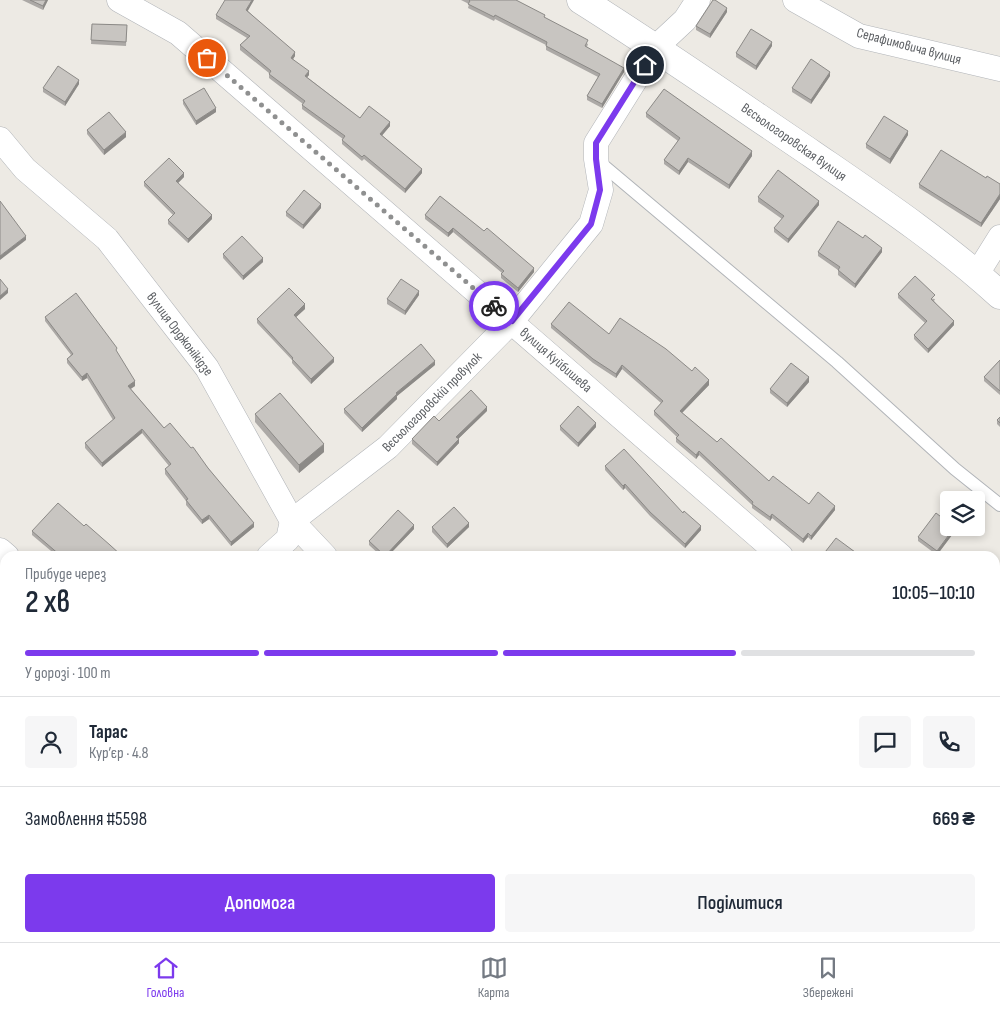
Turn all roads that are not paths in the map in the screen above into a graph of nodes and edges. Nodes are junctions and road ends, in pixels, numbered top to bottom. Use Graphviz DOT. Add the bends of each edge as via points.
graph roads {
  1 [pos="119,0"];
  2 [pos="581,0"];
  3 [pos="698,0"];
  4 [pos="794,0"];
  5 [pos="656,47"];
  6 [pos="1000,69"];
  7 [pos="0,139"];
  8 [pos="596,159"];
  9 [pos="1000,237"];
  10 [pos="977,274"];
  11 [pos="1000,295"];
  12 [pos="512,321"];
  13 [pos="1000,505"];
  14 [pos="292,521"];
  15 [pos="275,551"];
  16 [pos="320,551"];
  17 [pos="774,551"];
  1 -- 12 [label="street, вулиця Куйбишева" via="178,33"];
  2 -- 5 [label="street, Вєсьологоровская вулиця"];
  3 -- 5 [label="street, Вєсьологоровскій провулок" via="684,20"];
  4 -- 6 [label="street, Серафимовича вулиця" via="859,36"];
  5 -- 8 [label="street, Вєсьологоровскій провулок" via="596,143"];
  5 -- 10 [label="street, Вєсьологоровская вулиця" via="883,203"];
  7 -- 14 [label="street, вулиця Орджонікідзе" via="24,169 107,238 201,360"];
  8 -- 12 [label="street, Вєсьологоровскій провулок" via="600,190 591,224"];
  8 -- 13 [label="lane" via="837,362 955,470"];
  9 -- 10 [label="street"];
  10 -- 11 [label="street, Вєсьологоровская вулиця"];
  12 -- 14 [label="street, Вєсьологоровскій провулок" via="388,448"];
  12 -- 17 [label="street, вулиця Куйбишева"];
  14 -- 15 [label="street" via="288,539"];
  14 -- 16 [label="street, вулиця Орджонікідзе"];
}
